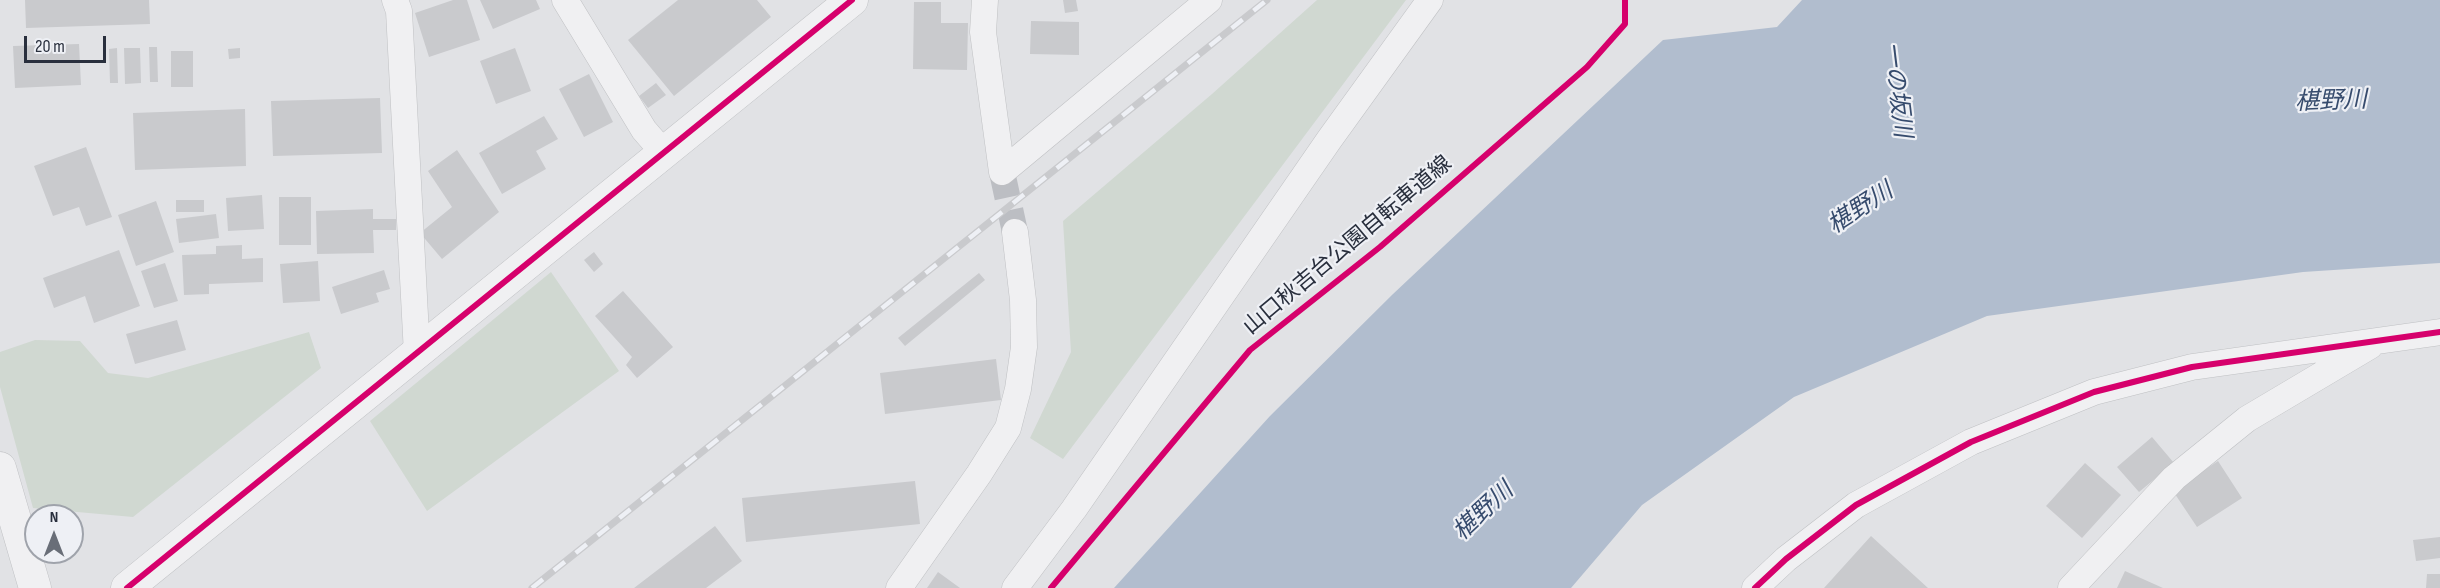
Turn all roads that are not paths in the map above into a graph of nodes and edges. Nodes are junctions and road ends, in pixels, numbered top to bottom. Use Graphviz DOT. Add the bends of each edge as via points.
graph roads {
  1 [pos="395,0"];
  2 [pos="564,0"];
  3 [pos="852,0"];
  4 [pos="985,0"];
  5 [pos="1209,0"];
  6 [pos="1430,0"];
  7 [pos="663,152"];
  8 [pos="1015,232"];
  9 [pos="2440,332"];
  10 [pos="2381,340"];
  11 [pos="417,354"];
  12 [pos="0,468"];
  13 [pos="35,588"];
  14 [pos="127,588"];
  15 [pos="899,588"];
  16 [pos="1015,588"];
  17 [pos="1755,588"];
  18 [pos="2071,588"];
  1 -- 11 [label="street" via="399,11"];
  2 -- 7 [label="street" via="644,129"];
  3 -- 7 [label="street"];
  4 -- 5 [label="street" via="984,32 1002,172"];
  6 -- 16 [label="street"];
  7 -- 11 [label="street"];
  8 -- 15 [label="street" via="1024,347 1008,428"];
  9 -- 10 [label="street"];
  10 -- 17 [label="street" via="2192,367 2094,392 1971,442 1856,504"];
  10 -- 18 [label="street" via="2247,419 2174,478"];
  11 -- 14 [label="street"];
  12 -- 13 [label="street"];
}
